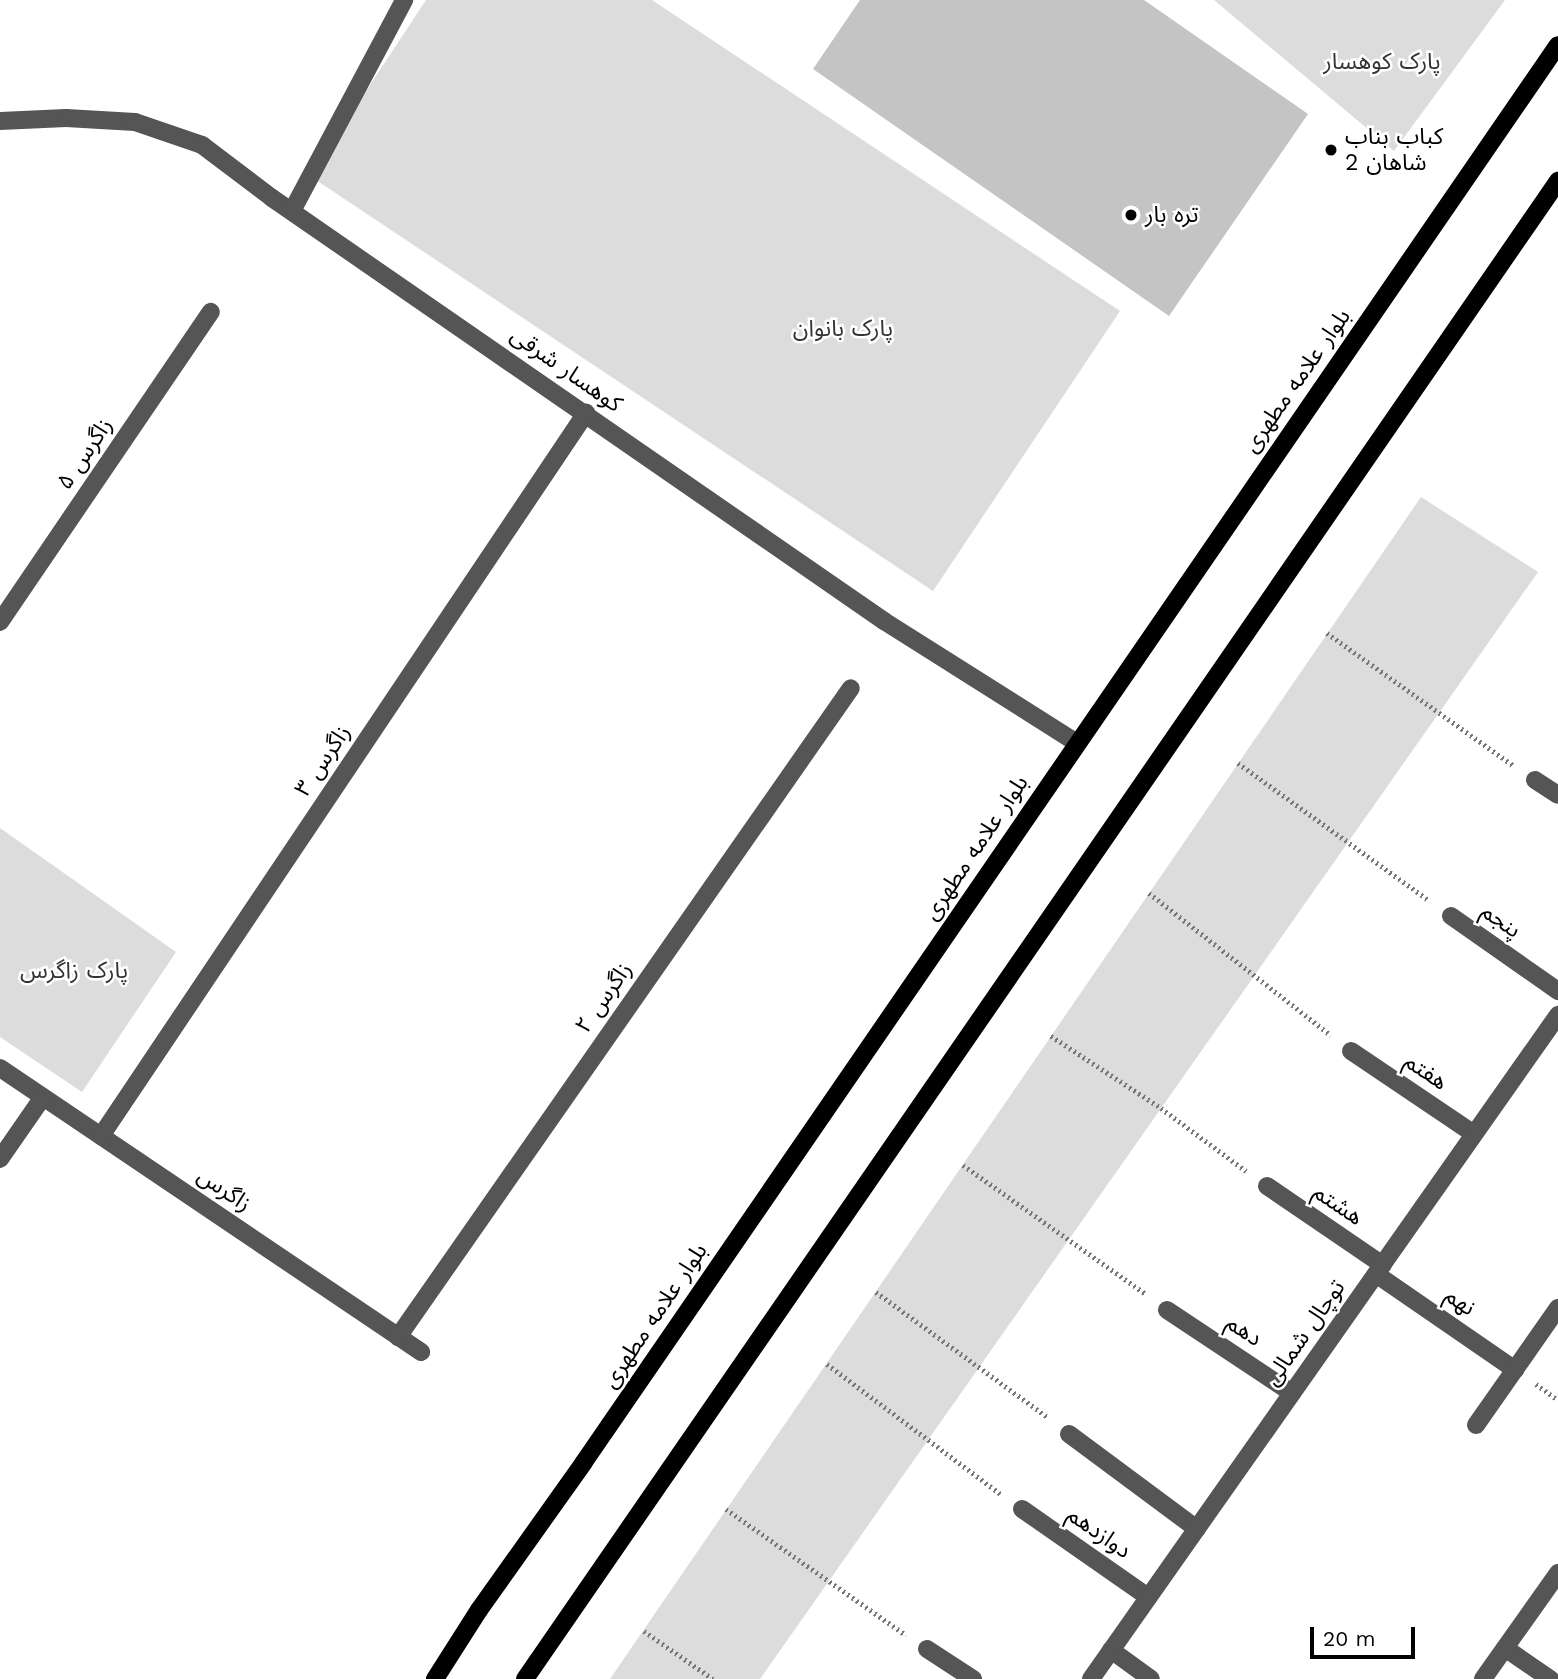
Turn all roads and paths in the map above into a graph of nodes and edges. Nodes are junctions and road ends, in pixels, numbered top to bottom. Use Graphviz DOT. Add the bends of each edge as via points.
graph roads {
  1 [pos="404,0"];
  2 [pos="1558,45"];
  3 [pos="0,121"];
  4 [pos="1558,181"];
  5 [pos="292,211"];
  6 [pos="211,312"];
  7 [pos="586,413"];
  8 [pos="0,622"];
  9 [pos="1327,633"];
  10 [pos="851,688"];
  11 [pos="1077,743"];
  12 [pos="1238,763"];
  13 [pos="1535,780"];
  14 [pos="1558,795"];
  15 [pos="1149,893"];
  16 [pos="1451,916"];
  17 [pos="1558,990"];
  18 [pos="1555,1026"];
  19 [pos="1051,1036"];
  20 [pos="1351,1051"];
  21 [pos="0,1069"];
  22 [pos="43,1097"];
  23 [pos="1474,1134"];
  24 [pos="101,1136"];
  25 [pos="0,1159"];
  26 [pos="963,1165"];
  27 [pos="1267,1186"];
  28 [pos="1379,1269"];
  29 [pos="876,1292"];
  30 [pos="1558,1308"];
  31 [pos="1167,1310"];
  32 [pos="398,1337"];
  33 [pos="421,1352"];
  34 [pos="827,1364"];
  35 [pos="1515,1370"];
  36 [pos="1292,1394"];
  37 [pos="1476,1426"];
  38 [pos="1069,1434"];
  39 [pos="1021,1509"];
  40 [pos="726,1510"];
  41 [pos="1197,1529"];
  42 [pos="1558,1573"];
  43 [pos="1148,1597"];
  44 [pos="643,1631"];
  45 [pos="1504,1648"];
  46 [pos="927,1649"];
  47 [pos="1111,1650"];
  48 [pos="435,1679"];
  49 [pos="525,1679"];
  50 [pos="713,1679"];
  51 [pos="973,1679"];
  52 [pos="1091,1679"];
  53 [pos="1151,1679"];
  54 [pos="1483,1679"];
  55 [pos="1550,1679"];
  1 -- 5 [label="street"];
  2 -- 11 [label="main road, بلوار علامه مطهری"];
  3 -- 5 [label="street, کوهسار شرقی" via="135,121 202,145"];
  4 -- 49 [label="main road"];
  5 -- 7 [label="street, کوهسار شرقی"];
  6 -- 8 [label="street, زاگرس ۵"];
  7 -- 11 [label="street, کوهسار شرقی" via="884,621"];
  7 -- 24 [label="street, زاگرس ۳"];
  9 -- 13 [label="path"];
  10 -- 32 [label="street, زاگرس ۲"];
  11 -- 48 [label="main road, بلوار علامه مطهری"];
  12 -- 16 [label="path"];
  13 -- 14 [label="street"];
  15 -- 20 [label="path"];
  16 -- 17 [label="street, پنجم"];
  18 -- 23 [label="street, توچال شمالی"];
  19 -- 27 [label="path" via="1161,1108"];
  20 -- 23 [label="street, هفتم"];
  21 -- 22 [label="street, زاگرس"];
  22 -- 24 [label="street, زاگرس"];
  22 -- 25 [label="street"];
  23 -- 28 [label="street, توچال شمالی"];
  24 -- 32 [label="street, زاگرس"];
  26 -- 31 [label="path"];
  27 -- 28 [label="street, هشتم"];
  28 -- 35 [label="street, نهم"];
  28 -- 36 [label="street, توچال شمالی"];
  29 -- 38 [label="path"];
  30 -- 35 [label="street"];
  31 -- 36 [label="street, دهم"];
  32 -- 33 [label="street, زاگرس"];
  34 -- 39 [label="path"];
  35 -- 37 [label="street"];
  36 -- 41 [label="street, توچال شمالی"];
  38 -- 41 [label="street"];
  39 -- 43 [label="street, دوازدهم"];
  40 -- 46 [label="path"];
  41 -- 43 [label="street, توچال شمالی"];
  42 -- 45 [label="street"];
  43 -- 47 [label="street, توچال شمالی"];
  44 -- 50 [label="path"];
  45 -- 54 [label="street"];
  45 -- 55 [label="street"];
  46 -- 51 [label="street"];
  47 -- 52 [label="street, توچال شمالی"];
  47 -- 53 [label="street"];
}
